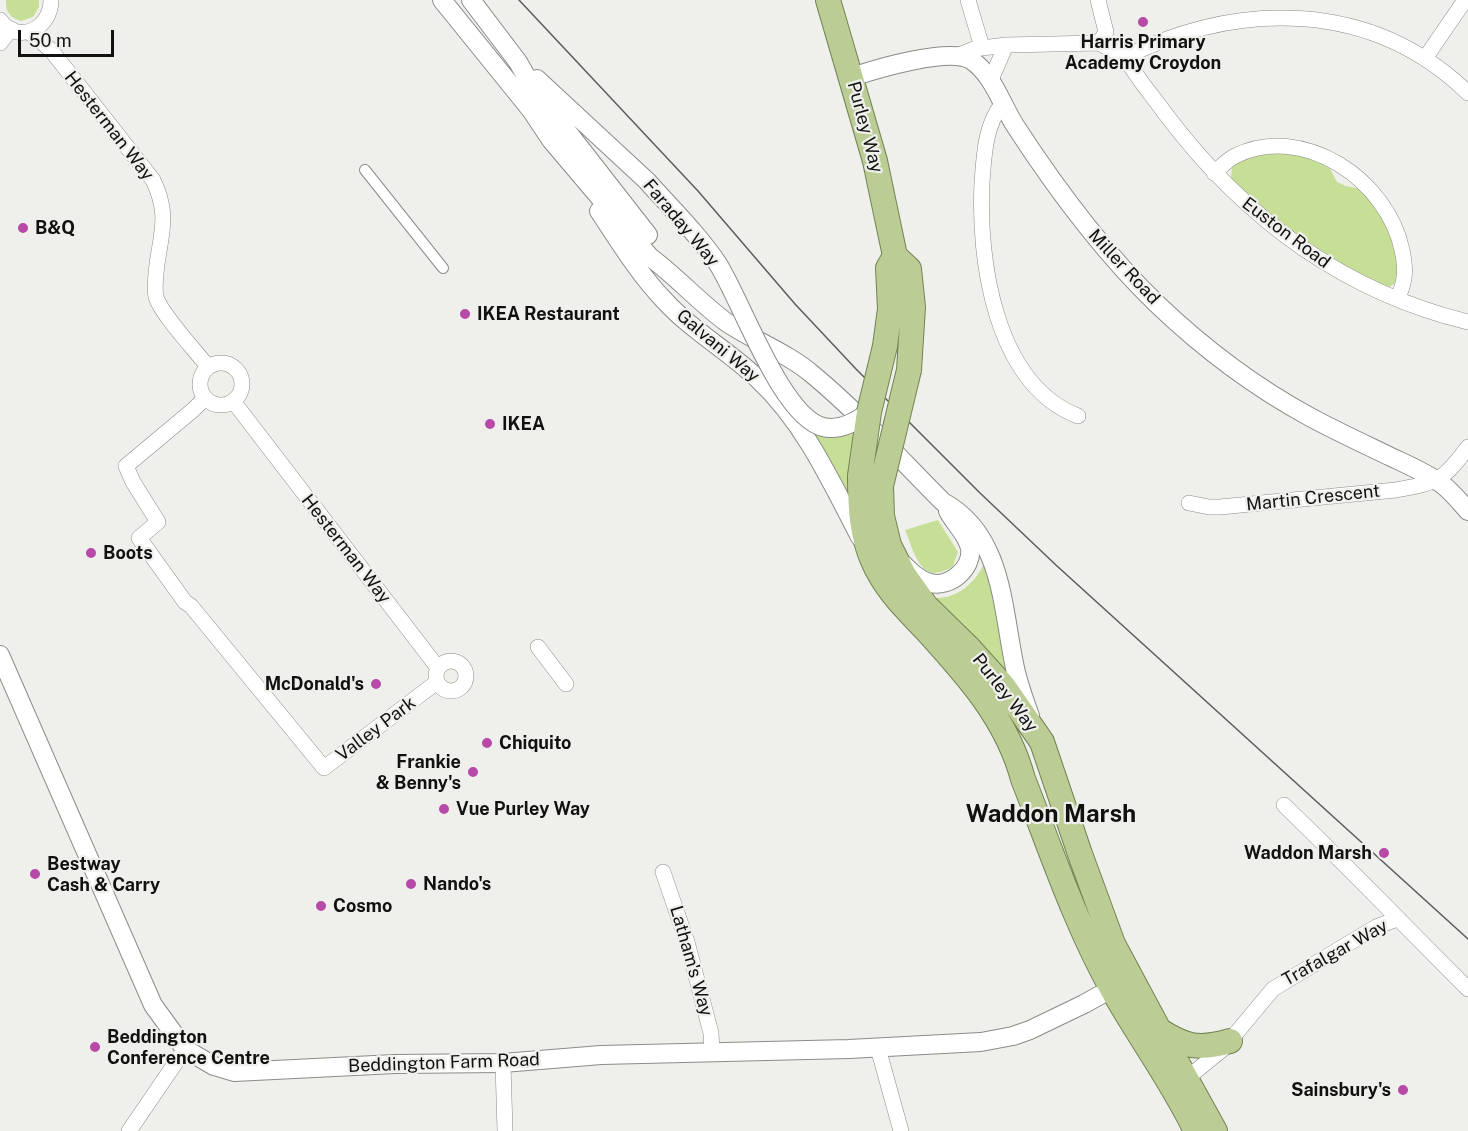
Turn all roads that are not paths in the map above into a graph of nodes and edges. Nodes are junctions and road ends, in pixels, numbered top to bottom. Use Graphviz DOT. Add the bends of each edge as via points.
graph roads {
  1 [pos="66,0"];
  2 [pos="442,0"];
  3 [pos="471,0"];
  4 [pos="828,0"];
  5 [pos="968,0"];
  6 [pos="1098,0"];
  7 [pos="1465,0"];
  8 [pos="49,9"];
  9 [pos="5,25"];
  10 [pos="29,32"];
  11 [pos="0,43"];
  12 [pos="1099,43"];
  13 [pos="1006,45"];
  14 [pos="982,48"];
  15 [pos="51,50"];
  16 [pos="957,56"];
  17 [pos="1125,57"];
  18 [pos="1426,57"];
  19 [pos="518,62"];
  20 [pos="863,74"];
  21 [pos="990,82"];
  22 [pos="1468,93"];
  23 [pos="1002,104"];
  24 [pos="551,140"];
  25 [pos="365,170"];
  26 [pos="1214,173"];
  27 [pos="895,256"];
  28 [pos="443,268"];
  29 [pos="668,270"];
  30 [pos="1397,299"];
  31 [pos="1468,322"];
  32 [pos="207,367"];
  33 [pos="205,398"];
  34 [pos="233,400"];
  35 [pos="870,412"];
  36 [pos="1078,416"];
  37 [pos="1468,447"];
  38 [pos="871,481"];
  39 [pos="1437,481"];
  40 [pos="943,502"];
  41 [pos="1189,503"];
  42 [pos="1468,511"];
  43 [pos="883,558"];
  44 [pos="538,647"];
  45 [pos="0,655"];
  46 [pos="438,675"];
  47 [pos="566,684"];
  48 [pos="1034,729"];
  49 [pos="1284,805"];
  50 [pos="663,872"];
  51 [pos="1372,893"];
  52 [pos="1397,919"];
  53 [pos="1366,933"];
  54 [pos="1121,983"];
  55 [pos="1468,989"];
  56 [pos="1158,1030"];
  57 [pos="1230,1041"];
  58 [pos="878,1048"];
  59 [pos="185,1049"];
  60 [pos="712,1053"];
  61 [pos="504,1063"];
  62 [pos="1180,1084"];
  63 [pos="141,1116"];
  64 [pos="129,1131"];
  65 [pos="147,1131"];
  66 [pos="505,1131"];
  67 [pos="901,1131"];
  68 [pos="1196,1131"];
  69 [pos="1215,1131"];
  1 -- 8 [label="street"];
  2 -- 24 [label="street"];
  3 -- 19 [label="street"];
  4 -- 20 [label="highway, Purley Way"];
  5 -- 14 [label="street"];
  6 -- 12 [label="street" via="1106,33"];
  7 -- 18 [label="street"];
  8 -- 10 [label="street"];
  8 -- 15 [label="street, Hesterman Way"];
  9 -- 10 [label="street"];
  9 -- 11 [label="street"];
  10 -- 15 [label="street, Hesterman Way"];
  12 -- 13 [label="street, Euston Road"];
  12 -- 17 [label="street, Euston Road"];
  13 -- 14 [label="street, Euston Road"];
  13 -- 21 [label="street"];
  14 -- 16 [label="street, Euston Road"];
  15 -- 32 [label="street, Hesterman Way" via="153,180 162,198 164,219 155,274 156,297"];
  16 -- 20 [label="street" via="907,62"];
  16 -- 21 [label="street, Miller Road" via="976,64"];
  17 -- 18 [label="street" via="1157,39 1206,20 1270,11 1314,13 1355,21"];
  17 -- 26 [label="street, Euston Road" via="1181,136"];
  18 -- 22 [label="street"];
  19 -- 29 [label="street" via="531,85 657,247"];
  19 -- 35 [label="street, Faraday Way, bridge" via="647,181 705,245 780,384 800,412 816,424 833,428 851,424"];
  20 -- 27 [label="highway, Purley Way" via="858,106 883,194"];
  21 -- 23 [label="street, Miller Road"];
  23 -- 36 [label="street" via="992,118 984,160 982,232 992,297 1005,336 1027,375 1050,402"];
  23 -- 39 [label="street, Miller Road" via="1096,239 1200,343 1285,403"];
  24 -- 29 [label="street" via="650,257"];
  24 -- 43 [label="street, Galvani Way" via="663,300 759,380 788,412"];
  25 -- 28 [label="street"];
  26 -- 30 [label="street, Euston Road" via="1299,247 1354,280"];
  26 -- 30 [label="street" via="1240,154 1280,147 1311,152 1350,171 1380,201 1397,232 1405,273"];
  27 -- 35 [label="highway, Purley Way, bridge" via="888,268 890,309"];
  27 -- 38 [label="highway, Purley Way, bridge" via="909,269 913,307 909,370"];
  29 -- 40 [label="street" via="729,324 810,372"];
  30 -- 31 [label="street, Euston Road"];
  32 -- 33 [label="street" via="199,383"];
  32 -- 34 [label="street" via="219,363 236,370 242,384"];
  33 -- 34 [label="street" via="224,405"];
  33 -- 46 [label="street, Valley Park" via="126,466 158,522 139,538 178,593 324,768"];
  34 -- 46 [label="street, Hesterman Way"];
  35 -- 38 [label="highway, Purley Way, bridge"];
  37 -- 39 [label="street"];
  38 -- 43 [label="highway, Purley Way" via="860,509 863,529"];
  39 -- 41 [label="street, Martin Crescent" via="1396,490 1220,507"];
  39 -- 42 [label="street, Miller Road"];
  40 -- 43 [label="street" via="970,545 963,571 948,581 931,583"];
  40 -- 48 [label="street" via="960,511 976,529 996,567 1014,666"];
  43 -- 48 [label="highway, Purley Way" via="1004,687"];
  43 -- 54 [label="highway, Purley Way" via="887,587 958,665 1000,722 1082,929"];
  44 -- 47 [label="street"];
  45 -- 59 [label="street, Beddington Farm Road" via="153,1005"];
  48 -- 54 [label="highway, Purley Way" via="1052,765"];
  49 -- 51 [label="street"];
  50 -- 60 [label="street, Latham's Way" via="687,942 711,1033"];
  51 -- 52 [label="street"];
  51 -- 53 [label="street" via="1374,914"];
  52 -- 53 [label="street, Trafalgar Way"];
  52 -- 55 [label="street"];
  53 -- 57 [label="street, Trafalgar Way" via="1273,989"];
  54 -- 56 [label="highway, Purley Way"];
  54 -- 58 [label="street, Beddington Farm Road" via="1013,1036 981,1042"];
  54 -- 62 [label="highway, Purley Way"];
  56 -- 57 [label="highway" via="1194,1047"];
  56 -- 62 [label="highway, Purley Way"];
  57 -- 62 [label="street, Trafalgar Way"];
  58 -- 60 [label="street, Beddington Farm Road"];
  58 -- 67 [label="street"];
  59 -- 61 [label="street, Beddington Farm Road" via="214,1066 234,1072"];
  59 -- 63 [label="street"];
  60 -- 61 [label="street, Beddington Farm Road" via="601,1055"];
  61 -- 66 [label="street"];
  62 -- 68 [label="highway, Purley Way"];
  62 -- 69 [label="highway, Purley Way"];
  63 -- 64 [label="street"];
  63 -- 65 [label="street"];
}
